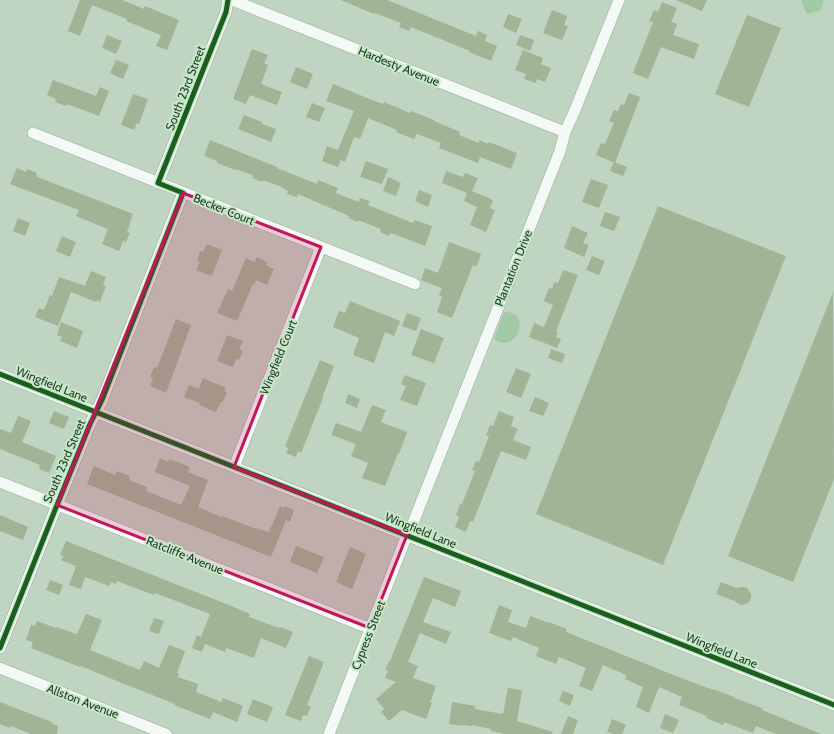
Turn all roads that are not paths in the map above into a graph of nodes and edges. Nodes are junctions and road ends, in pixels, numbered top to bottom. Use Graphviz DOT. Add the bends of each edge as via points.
graph roads {
  1 [pos="228,0"];
  2 [pos="232,0"];
  3 [pos="619,0"];
  4 [pos="565,132"];
  5 [pos="33,133"];
  6 [pos="158,183"];
  7 [pos="183,193"];
  8 [pos="321,247"];
  9 [pos="415,284"];
  10 [pos="0,374"];
  11 [pos="96,412"];
  12 [pos="234,467"];
  13 [pos="0,482"];
  14 [pos="57,504"];
  15 [pos="407,535"];
  16 [pos="370,628"];
  17 [pos="0,648"];
  18 [pos="0,668"];
  19 [pos="834,705"];
  20 [pos="166,734"];
  21 [pos="329,734"];
  1 -- 6 [label="street, South 23rd Street" via="226,12"];
  2 -- 4 [label="street, Hardesty Avenue"];
  3 -- 4 [label="street, Plantation Drive"];
  4 -- 15 [label="street, Plantation Drive"];
  5 -- 6 [label="street, Becker Court"];
  6 -- 7 [label="street, Becker Court"];
  7 -- 8 [label="street, Becker Court"];
  7 -- 11 [label="street, South 23rd Street"];
  8 -- 9 [label="street, Becker Court"];
  8 -- 12 [label="street, Wingfield Court"];
  10 -- 11 [label="street, Wingfield Lane"];
  11 -- 12 [label="street, Wingfield Lane"];
  11 -- 14 [label="street, South 23rd Street"];
  12 -- 15 [label="street, Wingfield Lane"];
  13 -- 14 [label="street, Ratcliffe Avenue"];
  14 -- 16 [label="street, Ratcliffe Avenue"];
  14 -- 17 [label="street, South 23rd Street"];
  15 -- 16 [label="street, Cypress Street"];
  15 -- 19 [label="street, Wingfield Lane"];
  16 -- 21 [label="street, Cypress Street"];
  18 -- 20 [label="street, Allston Avenue"];
}
